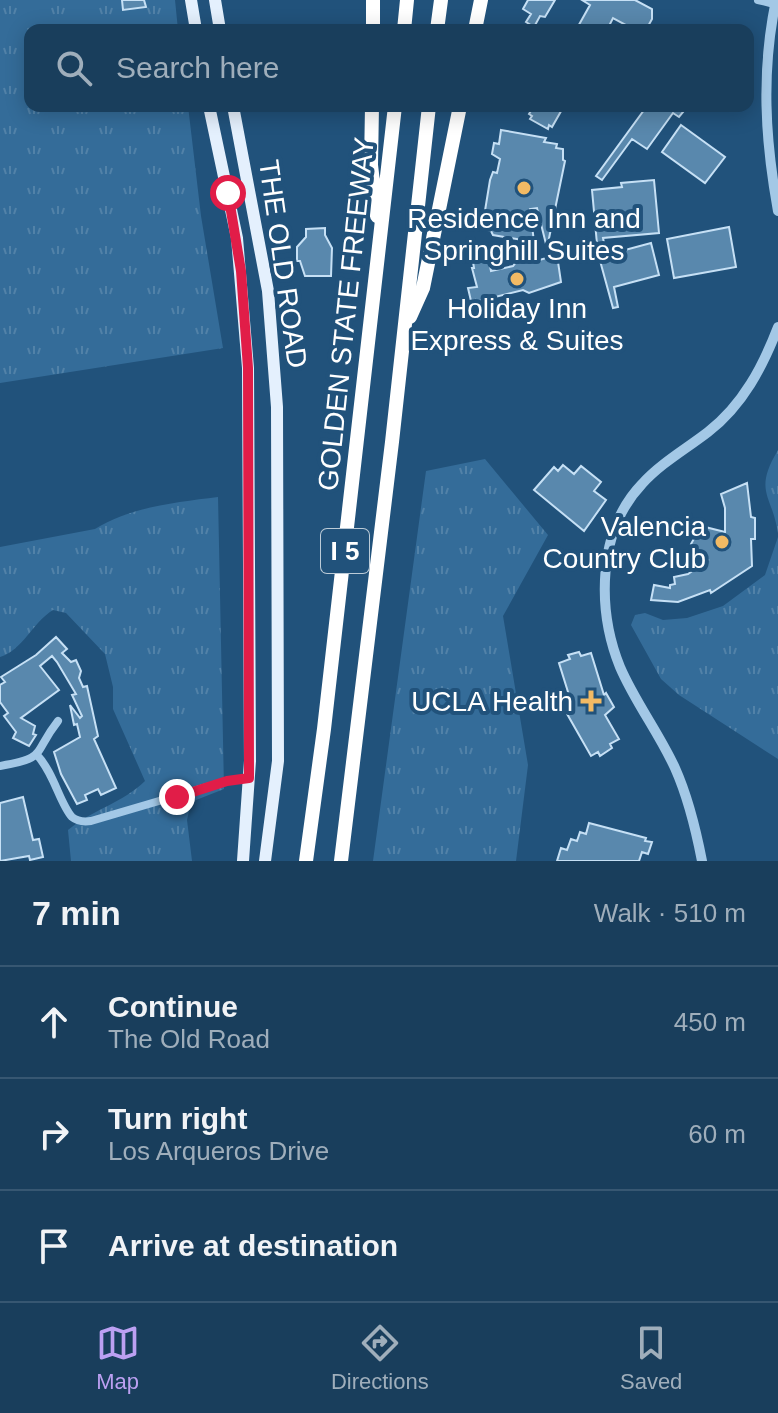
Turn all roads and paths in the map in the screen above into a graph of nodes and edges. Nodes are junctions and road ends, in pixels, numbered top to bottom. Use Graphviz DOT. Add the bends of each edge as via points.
graph roads {
  1 [pos="191,0"];
  2 [pos="215,0"];
  3 [pos="373,0"];
  4 [pos="407,0"];
  5 [pos="441,0"];
  6 [pos="481,0"];
  7 [pos="758,0"];
  8 [pos="776,3"];
  9 [pos="195,24"];
  10 [pos="219,24"];
  11 [pos="373,24"];
  12 [pos="405,24"];
  13 [pos="438,24"];
  14 [pos="476,24"];
  15 [pos="210,112"];
  16 [pos="234,112"];
  17 [pos="372,112"];
  18 [pos="394,112"];
  19 [pos="428,112"];
  20 [pos="459,112"];
  21 [pos="778,211"];
  22 [pos="380,241"];
  23 [pos="778,327"];
  24 [pos="404,328"];
  25 [pos="58,721"];
  26 [pos="37,755"];
  27 [pos="0,766"];
  28 [pos="249,778"];
  29 [pos="243,861"];
  30 [pos="265,861"];
  31 [pos="306,861"];
  32 [pos="341,861"];
  33 [pos="702,861"];
  1 -- 9 [label="main road"];
  2 -- 10 [label="main road"];
  3 -- 11 [label="highway"];
  4 -- 12 [label="highway"];
  5 -- 13 [label="highway"];
  6 -- 14 [label="highway"];
  7 -- 8 [label="street"];
  8 -- 21 [label="street" via="765,91 767,151"];
  15 -- 28 [label="main road, THE OLD ROAD" via="237,238 247,336"];
  16 -- 30 [label="main road, THE OLD ROAD" via="268,291 277,407 278,761"];
  17 -- 22 [label="highway, I 5" via="371,165"];
  18 -- 22 [label="highway, GOLDEN STATE FREEWAY / I 5"];
  19 -- 24 [label="highway, GOLDEN STATE FREEWAY / I 5"];
  20 -- 24 [label="highway, I 5" via="423,288"];
  22 -- 31 [label="highway, GOLDEN STATE FREEWAY / I 5"];
  23 -- 33 [label="street" via="736,404 639,487 621,515 607,563 605,597 613,646 676,772"];
  24 -- 32 [label="highway, GOLDEN STATE FREEWAY / I 5"];
  25 -- 26 [label="street"];
  26 -- 27 [label="street"];
  26 -- 28 [label="street" via="80,822"];
  28 -- 29 [label="main road, THE OLD ROAD"];
}
